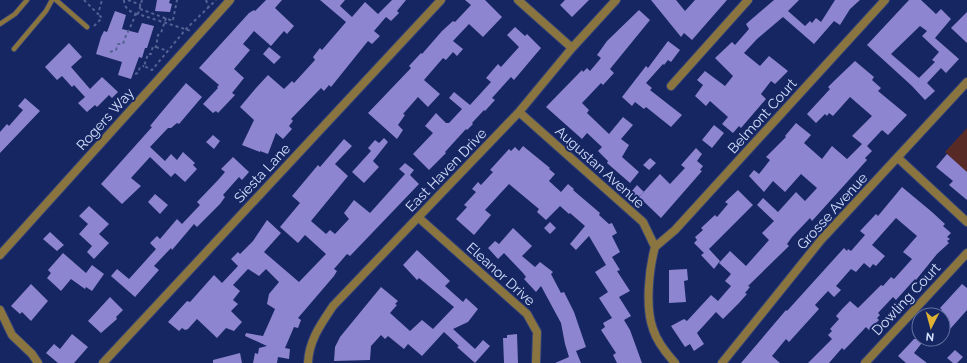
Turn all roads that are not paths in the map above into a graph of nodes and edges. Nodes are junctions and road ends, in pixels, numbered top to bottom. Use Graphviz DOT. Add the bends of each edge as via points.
graph roads {
  1 [pos="27,0"];
  2 [pos="52,0"];
  3 [pos="56,0"];
  4 [pos="230,0"];
  5 [pos="441,0"];
  6 [pos="518,0"];
  7 [pos="616,0"];
  8 [pos="748,0"];
  9 [pos="885,0"];
  10 [pos="0,24"];
  11 [pos="87,27"];
  12 [pos="572,48"];
  13 [pos="14,49"];
  14 [pos="967,82"];
  15 [pos="671,86"];
  16 [pos="519,112"];
  17 [pos="898,158"];
  18 [pos="419,218"];
  19 [pos="967,222"];
  20 [pos="655,247"];
  21 [pos="967,253"];
  22 [pos="0,255"];
  23 [pos="0,310"];
  24 [pos="38,363"];
  25 [pos="103,363"];
  26 [pos="308,363"];
  27 [pos="536,363"];
  28 [pos="674,363"];
  29 [pos="722,363"];
  30 [pos="865,363"];
  1 -- 10 [label="lane" via="15,14"];
  2 -- 13 [label="lane"];
  3 -- 11 [label="lane"];
  4 -- 22 [label="street, Rogers Way"];
  5 -- 25 [label="street, Siesta Lane"];
  6 -- 12 [label="street"];
  7 -- 12 [label="street, East Haven Drive"];
  8 -- 15 [label="street"];
  9 -- 20 [label="street, Belmont Court" via="675,230"];
  12 -- 16 [label="street, East Haven Drive"];
  14 -- 17 [label="street, Grosse Avenue"];
  16 -- 18 [label="street, East Haven Drive"];
  16 -- 20 [label="street, Augustan Avenue" via="643,222"];
  17 -- 19 [label="street"];
  17 -- 29 [label="street, Grosse Avenue" via="821,240"];
  18 -- 26 [label="street, East Haven Drive" via="333,306 315,332 308,353"];
  18 -- 27 [label="street, Eleanor Drive" via="527,314 537,332"];
  20 -- 28 [label="street" via="651,264 649,311 652,329"];
  21 -- 30 [label="street, Dowling Court"];
  23 -- 24 [label="street" via="12,335"];
}
